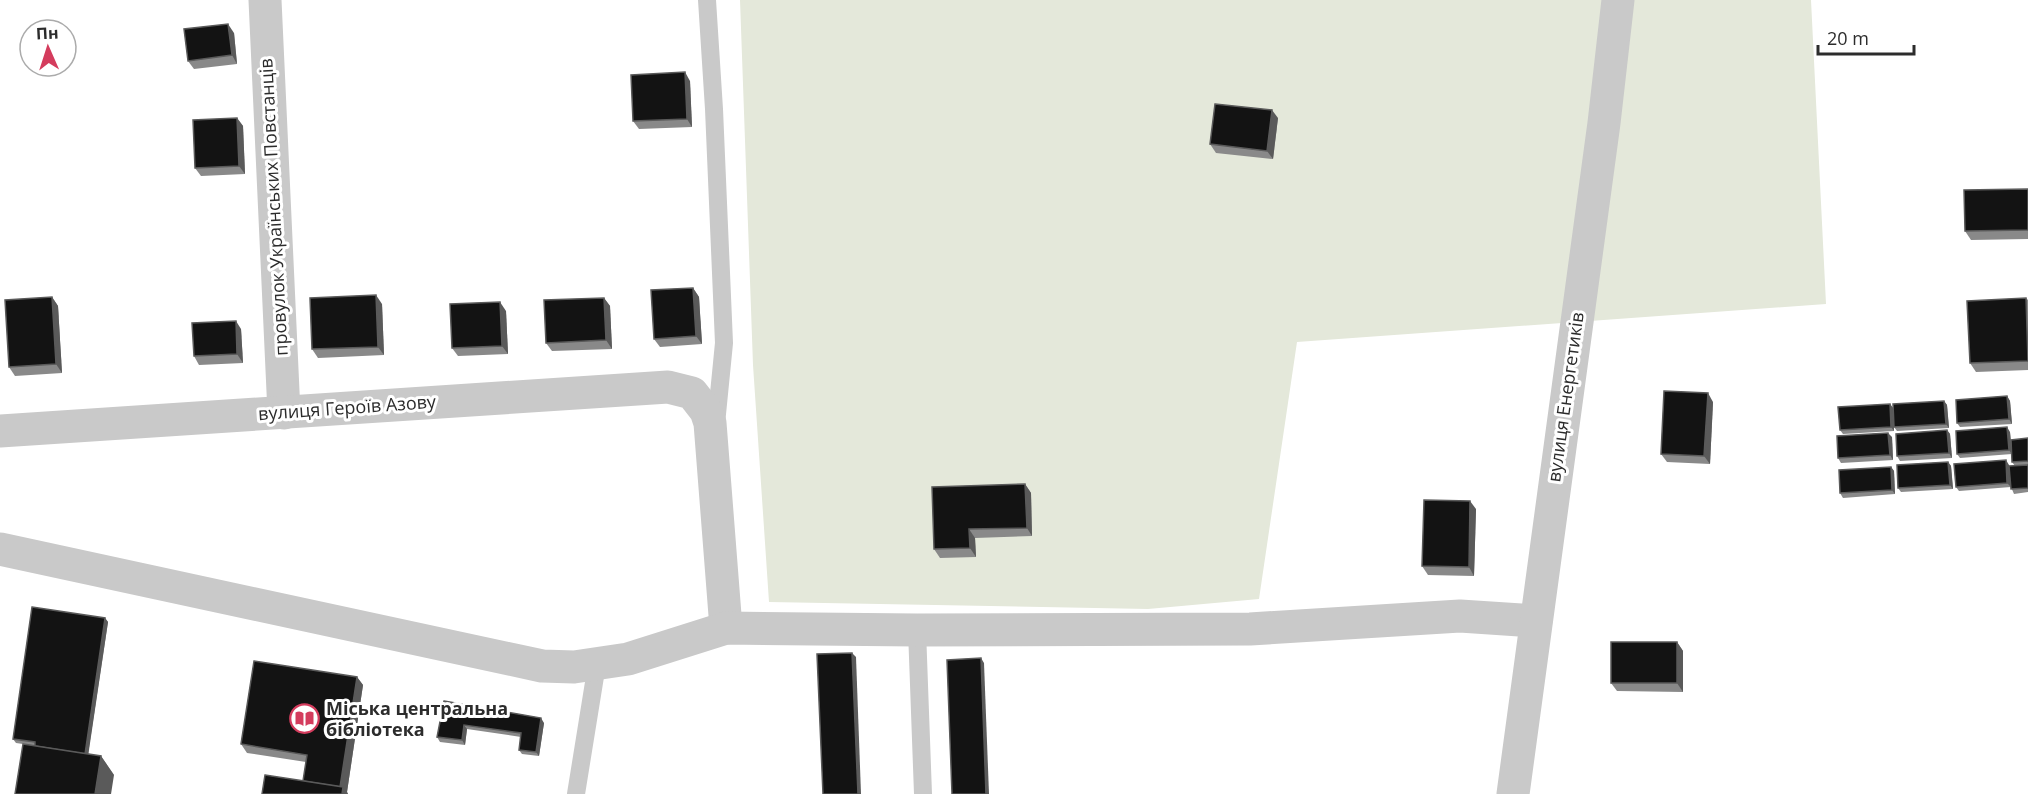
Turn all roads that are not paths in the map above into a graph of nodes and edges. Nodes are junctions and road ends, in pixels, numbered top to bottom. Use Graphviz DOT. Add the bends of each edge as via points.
graph roads {
  1 [pos="266,0"];
  2 [pos="707,0"];
  3 [pos="1618,0"];
  4 [pos="284,413"];
  5 [pos="0,431"];
  6 [pos="713,459"];
  7 [pos="0,549"];
  8 [pos="1536,621"];
  9 [pos="726,628"];
  10 [pos="917,630"];
  11 [pos="597,663"];
  12 [pos="576,794"];
  13 [pos="923,794"];
  14 [pos="1513,794"];
  1 -- 4 [label="street, провулок Українських Повстанців"];
  2 -- 6 [label="lane" via="724,343"];
  3 -- 8 [label="street, вулиця Енергетиків"];
  4 -- 5 [label="street, вулиця Героїв Азову"];
  4 -- 6 [label="street, вулиця Героїв Азову" via="668,387 693,393 706,411"];
  6 -- 9 [label="street"];
  7 -- 11 [label="street" via="542,666"];
  8 -- 10 [label="street" via="1460,616 1250,629"];
  8 -- 14 [label="street, вулиця Енергетиків"];
  9 -- 10 [label="street"];
  9 -- 11 [label="street" via="628,659"];
  10 -- 13 [label="lane"];
  11 -- 12 [label="lane"];
}
